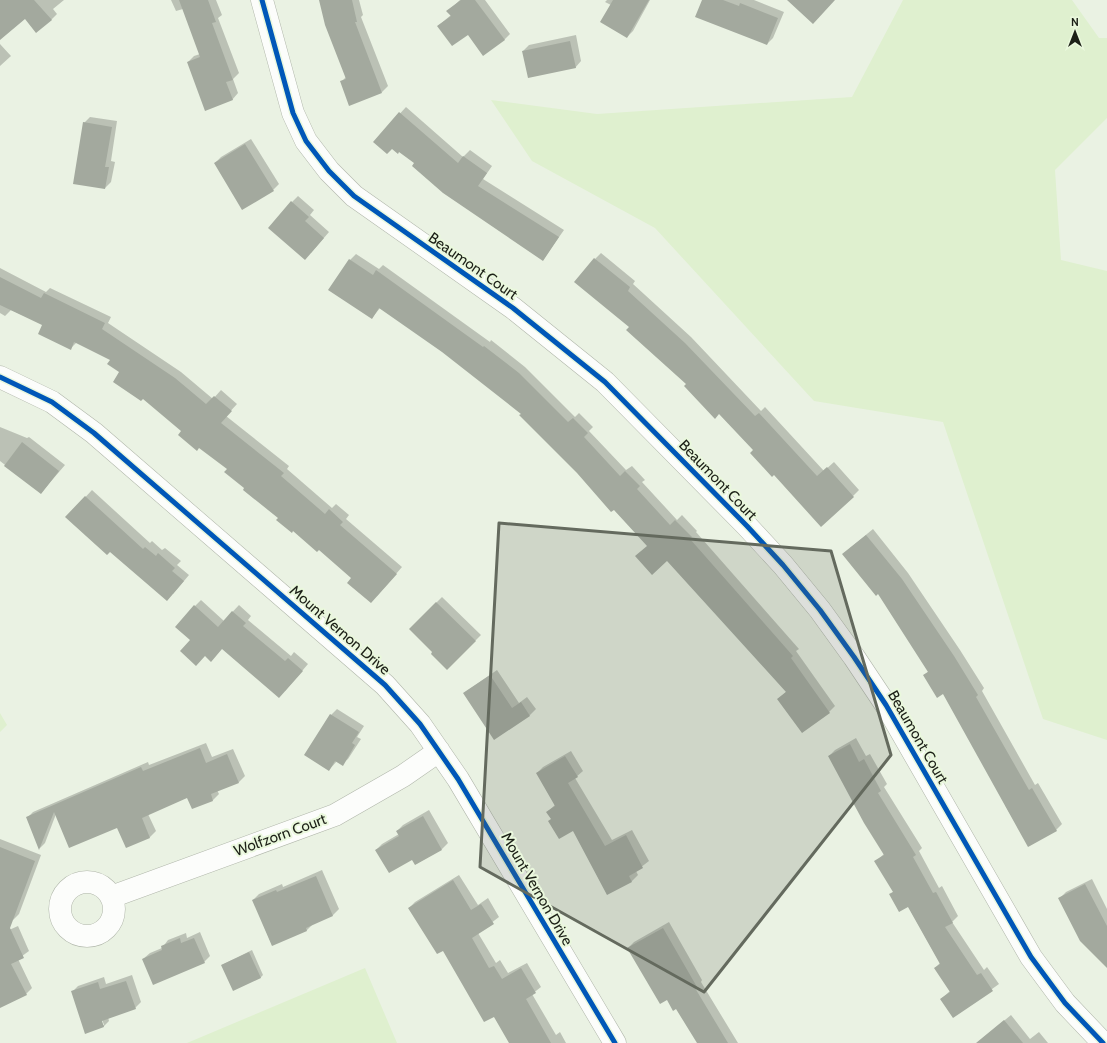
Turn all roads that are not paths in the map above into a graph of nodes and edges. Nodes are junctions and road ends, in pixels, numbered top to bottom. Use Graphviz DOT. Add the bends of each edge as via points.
graph roads {
  1 [pos="262,0"];
  2 [pos="0,377"];
  3 [pos="438,751"];
  4 [pos="111,897"];
  5 [pos="615,1043"];
  6 [pos="1103,1043"];
  1 -- 6 [label="street, Beaumont Court" via="293,113 306,141 329,171 354,196 513,308 605,382 783,565 842,639 886,705 1031,957 1065,1003"];
  2 -- 3 [label="street, Mount Vernon Drive" via="52,402 94,433 385,686 420,724"];
  3 -- 4 [label="street, Wolfzorn Court" via="403,776 335,814"];
  3 -- 5 [label="street, Mount Vernon Drive" via="458,779"];
}
